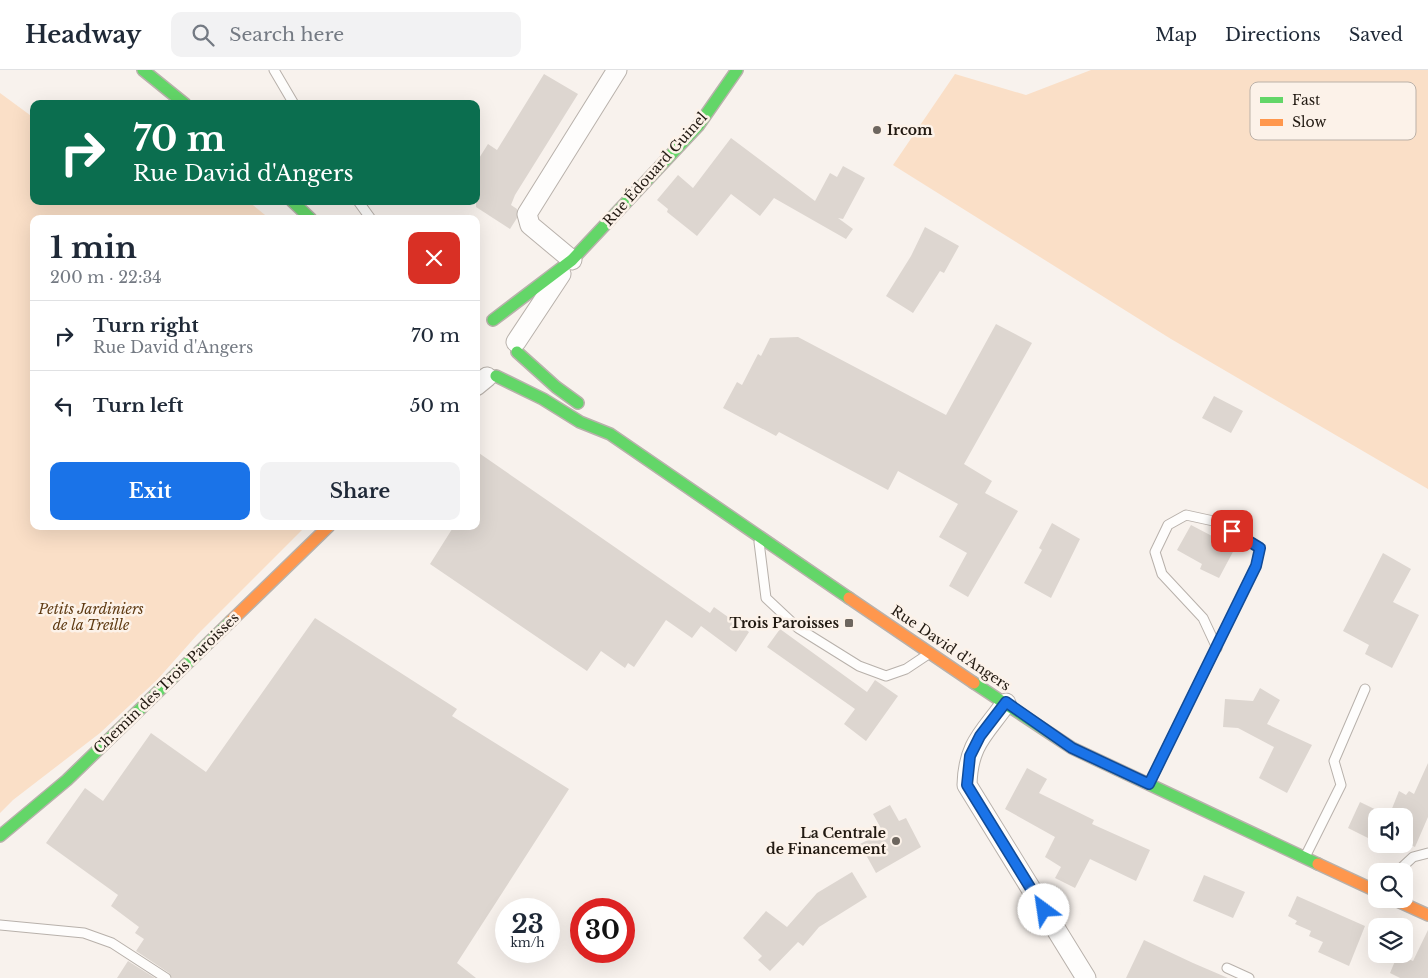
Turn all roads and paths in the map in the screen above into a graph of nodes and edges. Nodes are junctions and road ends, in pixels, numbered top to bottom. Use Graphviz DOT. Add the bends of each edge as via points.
graph roads {
  1 [pos="143,70"];
  2 [pos="274,70"];
  3 [pos="617,70"];
  4 [pos="737,70"];
  5 [pos="182,87"];
  6 [pos="188,100"];
  7 [pos="189,100"];
  8 [pos="292,100"];
  9 [pos="296,205"];
  10 [pos="311,205"];
  11 [pos="308,215"];
  12 [pos="322,215"];
  13 [pos="570,262"];
  14 [pos="493,320"];
  15 [pos="481,321"];
  16 [pos="512,337"];
  17 [pos="484,379"];
  18 [pos="610,434"];
  19 [pos="324,530"];
  20 [pos="758,535"];
  21 [pos="1216,648"];
  22 [pos="929,653"];
  23 [pos="1365,689"];
  24 [pos="1006,702"];
  25 [pos="1149,784"];
  26 [pos="0,836"];
  27 [pos="1428,853"];
  28 [pos="1304,858"];
  29 [pos="1407,863"];
  30 [pos="1368,887"];
  31 [pos="1413,908"];
  32 [pos="1428,915"];
  33 [pos="0,925"];
  34 [pos="1227,968"];
  35 [pos="166,978"];
  36 [pos="1086,978"];
  37 [pos="1249,978"];
  1 -- 6 [label="main road"];
  2 -- 8 [label="lane"];
  3 -- 13 [label="street" via="528,214 530,225"];
  4 -- 13 [label="main road, Rue Édouard Guinel" via="698,126"];
  5 -- 7 [label="main road"];
  9 -- 11 [label="main road"];
  10 -- 12 [label="main road"];
  13 -- 14 [label="main road, Rue Édouard Guinel"];
  13 -- 16 [label="street, Rue Édouard Guinel"];
  14 -- 15 [label="main road"];
  14 -- 16 [label="main road, Rue David d'Angers"];
  16 -- 17 [label="main road" via="510,367"];
  16 -- 18 [label="main road, Rue David d'Angers" via="556,387 590,413"];
  17 -- 18 [label="main road, Rue David d'Angers" via="543,399 580,422"];
  18 -- 20 [label="main road, Rue David d'Angers"];
  19 -- 26 [label="main road, Chemin des Trois Paroisses" via="67,780"];
  20 -- 22 [label="main road, Rue David d'Angers"];
  20 -- 22 [label="lane" via="766,598 798,628 859,666 886,676 906,670"];
  21 -- 21 [label="lane" via="1256,566 1260,548 1218,522 1186,515 1168,525 1155,552 1162,574 1204,618"];
  21 -- 25 [label="lane"];
  22 -- 24 [label="main road, Rue David d'Angers"];
  23 -- 28 [label="lane" via="1334,760 1341,785"];
  24 -- 25 [label="main road, Rue David d'Angers" via="1072,748"];
  24 -- 36 [label="street" via="980,736 970,756 967,785"];
  25 -- 28 [label="main road, Rue David d'Angers"];
  27 -- 29 [label="lane" via="1413,857"];
  28 -- 30 [label="main road, Rue David d'Angers"];
  31 -- 32 [label="main road"];
  33 -- 35 [label="lane" via="84,933 112,943"];
  34 -- 37 [label="lane"];
}
